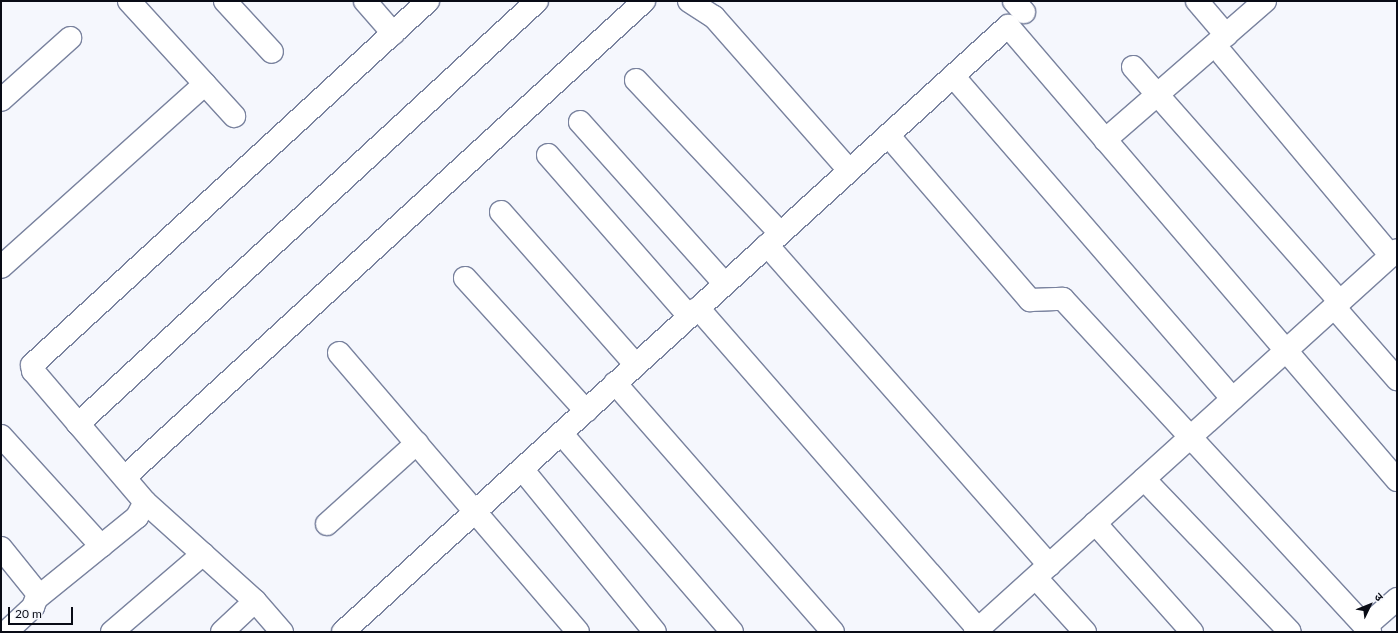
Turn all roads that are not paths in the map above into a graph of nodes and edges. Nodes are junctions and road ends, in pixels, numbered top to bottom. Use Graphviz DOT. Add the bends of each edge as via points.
graph roads {
  1 [pos="130,1"];
  2 [pos="225,1"];
  3 [pos="365,1"];
  4 [pos="428,1"];
  5 [pos="537,1"];
  6 [pos="644,1"];
  7 [pos="689,1"];
  8 [pos="1197,1"];
  9 [pos="1265,1"];
  10 [pos="393,33"];
  11 [pos="70,38"];
  12 [pos="1224,45"];
  13 [pos="272,52"];
  14 [pos="1133,67"];
  15 [pos="953,76"];
  16 [pos="636,80"];
  17 [pos="205,84"];
  18 [pos="1159,96"];
  19 [pos="1,100"];
  20 [pos="234,116"];
  21 [pos="580,122"];
  22 [pos="888,135"];
  23 [pos="1105,140"];
  24 [pos="548,155"];
  25 [pos="849,170"];
  26 [pos="501,212"];
  27 [pos="774,239"];
  28 [pos="1394,253"];
  29 [pos="1,267"];
  30 [pos="465,278"];
  31 [pos="725,284"];
  32 [pos="1337,305"];
  33 [pos="693,312"];
  34 [pos="1286,350"];
  35 [pos="339,352"];
  36 [pos="636,365"];
  37 [pos="1397,379"];
  38 [pos="615,383"];
  39 [pos="1233,399"];
  40 [pos="586,411"];
  41 [pos="78,424"];
  42 [pos="561,433"];
  43 [pos="1,436"];
  44 [pos="1190,437"];
  45 [pos="417,443"];
  46 [pos="522,469"];
  47 [pos="126,476"];
  48 [pos="1144,479"];
  49 [pos="1397,480"];
  50 [pos="145,502"];
  51 [pos="475,512"];
  52 [pos="1095,523"];
  53 [pos="327,524"];
  54 [pos="101,546"];
  55 [pos="1,548"];
  56 [pos="203,554"];
  57 [pos="1043,571"];
  58 [pos="37,598"];
  59 [pos="1397,599"];
  60 [pos="255,601"];
  61 [pos="1367,629"];
  62 [pos="977,631"];
  63 [pos="6,632"];
  64 [pos="112,632"];
  65 [pos="222,632"];
  66 [pos="282,632"];
  67 [pos="343,632"];
  68 [pos="578,632"];
  69 [pos="655,632"];
  70 [pos="732,632"];
  71 [pos="833,632"];
  72 [pos="1085,632"];
  73 [pos="1192,632"];
  74 [pos="1290,632"];
  1 -- 17 [label="street"];
  2 -- 13 [label="street"];
  3 -- 10 [label="street"];
  4 -- 10 [label="street"];
  5 -- 41 [label="street"];
  6 -- 47 [label="street"];
  7 -- 25 [label="street" via="714,17"];
  8 -- 12 [label="street"];
  9 -- 12 [label="street"];
  10 -- 41 [label="street" via="35,362 33,371"];
  11 -- 19 [label="street"];
  12 -- 18 [label="street"];
  12 -- 28 [label="street"];
  14 -- 18 [label="street"];
  15 -- 22 [label="street"];
  15 -- 23 [label="street" via="1008,26"];
  15 -- 39 [label="street"];
  16 -- 27 [label="street"];
  17 -- 20 [label="street"];
  17 -- 29 [label="street"];
  18 -- 23 [label="street"];
  18 -- 32 [label="street"];
  21 -- 31 [label="street"];
  22 -- 25 [label="street"];
  22 -- 44 [label="street" via="1030,300 1063,299"];
  23 -- 34 [label="street"];
  24 -- 33 [label="street"];
  25 -- 27 [label="street"];
  26 -- 36 [label="street"];
  27 -- 31 [label="street"];
  27 -- 57 [label="street"];
  28 -- 32 [label="street"];
  30 -- 40 [label="street"];
  31 -- 33 [label="street"];
  32 -- 34 [label="street"];
  32 -- 37 [label="street"];
  33 -- 36 [label="street"];
  33 -- 62 [label="street"];
  34 -- 39 [label="street"];
  34 -- 49 [label="street"];
  35 -- 45 [label="street"];
  36 -- 38 [label="street"];
  38 -- 40 [label="street"];
  38 -- 71 [label="street"];
  39 -- 44 [label="street"];
  40 -- 42 [label="street"];
  41 -- 47 [label="street"];
  42 -- 46 [label="street"];
  42 -- 70 [label="street"];
  43 -- 54 [label="street"];
  44 -- 48 [label="street"];
  44 -- 61 [label="street"];
  45 -- 51 [label="street"];
  45 -- 53 [label="street"];
  46 -- 51 [label="street"];
  46 -- 69 [label="street"];
  47 -- 50 [label="street"];
  48 -- 52 [label="street"];
  48 -- 74 [label="street"];
  50 -- 54 [label="street" via="137,517"];
  50 -- 56 [label="street"];
  51 -- 67 [label="street"];
  51 -- 68 [label="street"];
  52 -- 57 [label="street"];
  52 -- 73 [label="street"];
  54 -- 58 [label="street"];
  55 -- 58 [label="street" via="35,588"];
  56 -- 60 [label="street"];
  56 -- 64 [label="street"];
  57 -- 62 [label="street"];
  57 -- 72 [label="street"];
  58 -- 63 [label="street"];
  59 -- 61 [label="street"];
  60 -- 65 [label="street"];
  60 -- 66 [label="street"];
}
